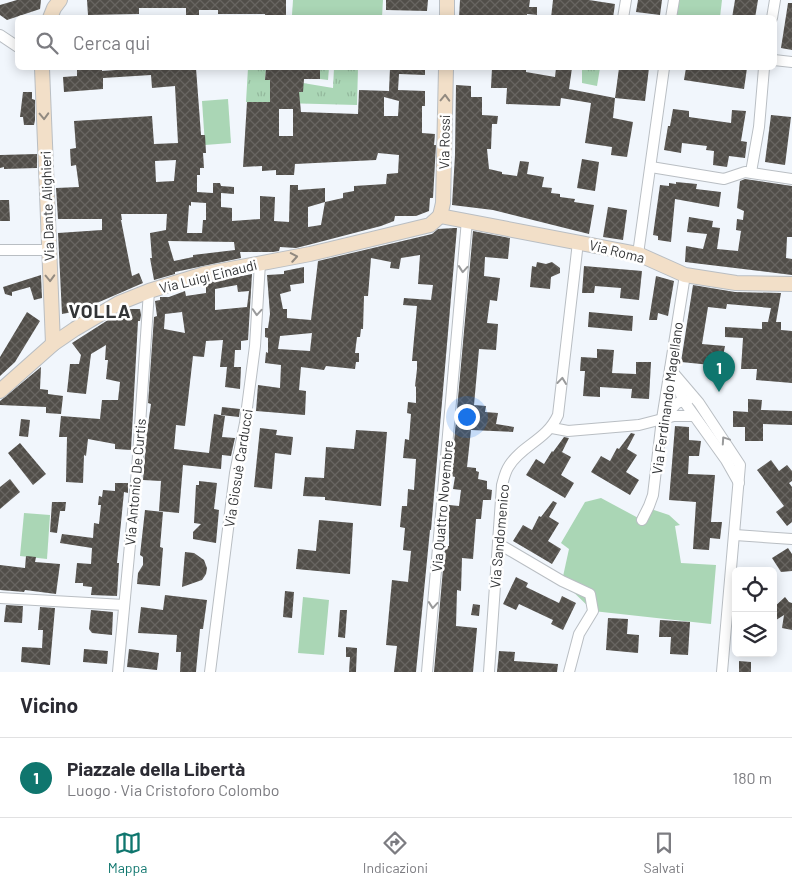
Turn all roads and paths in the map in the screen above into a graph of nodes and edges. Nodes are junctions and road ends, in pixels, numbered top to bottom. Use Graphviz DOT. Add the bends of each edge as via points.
graph roads {
  1 [pos="447,0"];
  2 [pos="626,0"];
  3 [pos="674,0"];
  4 [pos="775,0"];
  5 [pos="447,15"];
  6 [pos="624,15"];
  7 [pos="672,15"];
  8 [pos="772,15"];
  9 [pos="0,34"];
  10 [pos="15,45"];
  11 [pos="777,60"];
  12 [pos="792,62"];
  13 [pos="42,70"];
  14 [pos="446,70"];
  15 [pos="664,70"];
  16 [pos="764,70"];
  17 [pos="651,167"];
  18 [pos="751,172"];
  19 [pos="792,179"];
  20 [pos="440,216"];
  21 [pos="467,220"];
  22 [pos="578,242"];
  23 [pos="0,250"];
  24 [pos="49,250"];
  25 [pos="638,254"];
  26 [pos="260,263"];
  27 [pos="685,275"];
  28 [pos="792,284"];
  29 [pos="149,291"];
  30 [pos="53,344"];
  31 [pos="670,369"];
  32 [pos="0,391"];
  33 [pos="683,400"];
  34 [pos="699,403"];
  35 [pos="694,416"];
  36 [pos="662,419"];
  37 [pos="552,428"];
  38 [pos="740,484"];
  39 [pos="642,520"];
  40 [pos="735,534"];
  41 [pos="792,539"];
  42 [pos="499,544"];
  43 [pos="0,598"];
  44 [pos="124,605"];
  45 [pos="118,672"];
  46 [pos="210,672"];
  47 [pos="427,672"];
  48 [pos="489,672"];
  49 [pos="569,672"];
  50 [pos="722,672"];
  1 -- 5 [label="street"];
  2 -- 6 [label="street"];
  3 -- 7 [label="street"];
  4 -- 8 [label="street"];
  9 -- 10 [label="street"];
  11 -- 12 [label="street"];
  13 -- 24 [label="street, Via Dante Alighieri, one-way"];
  20 -- 14 [label="street, Via Rossi, one-way" via="443,204"];
  15 -- 17 [label="street"];
  16 -- 18 [label="street"];
  17 -- 18 [label="street" via="724,179"];
  17 -- 25 [label="street"];
  18 -- 19 [label="street"];
  20 -- 21 [label="street, Via Roma"];
  26 -- 20 [label="street, Via Luigi Einaudi, one-way" via="430,225"];
  21 -- 22 [label="street, Via Roma"];
  21 -- 47 [label="street, Via Quattro Novembre, one-way"];
  22 -- 25 [label="street, Via Roma"];
  37 -- 22 [label="street, one-way" via="559,409"];
  23 -- 24 [label="street"];
  24 -- 30 [label="street, Via Dante Alighieri, one-way"];
  25 -- 27 [label="street, Via Roma"];
  26 -- 29 [label="street, Via Luigi Einaudi" via="204,274"];
  26 -- 46 [label="street, Via Giosuè Carducci, one-way" via="255,346 235,472"];
  27 -- 28 [label="street, Via Roma" via="736,283"];
  27 -- 31 [label="street, Via Ferdinando Magellano"];
  29 -- 30 [label="street, Via Luigi Einaudi" via="119,303"];
  29 -- 44 [label="street, Via Antonio De Curtis"];
  30 -- 32 [label="street, Via Luigi Einaudi"];
  31 -- 33 [label="street"];
  31 -- 34 [label="street"];
  31 -- 36 [label="street, Via Ferdinando Magellano"];
  33 -- 34 [label="street"];
  33 -- 35 [label="street"];
  33 -- 36 [label="street"];
  38 -- 34 [label="street, one-way" via="739,462"];
  35 -- 36 [label="street"];
  35 -- 38 [label="street"];
  36 -- 37 [label="street" via="638,425 568,431"];
  36 -- 39 [label="street, Via Ferdinando Magellano" via="653,495"];
  37 -- 42 [label="street, Via Sandomenico" via="514,460 506,472 502,484"];
  38 -- 40 [label="street"];
  40 -- 41 [label="street"];
  40 -- 50 [label="street"];
  42 -- 48 [label="street, Via Sandomenico"];
  42 -- 49 [label="street" via="590,594 593,611 579,634"];
  43 -- 44 [label="street"];
  44 -- 45 [label="street, Via Antonio De Curtis"];
}
